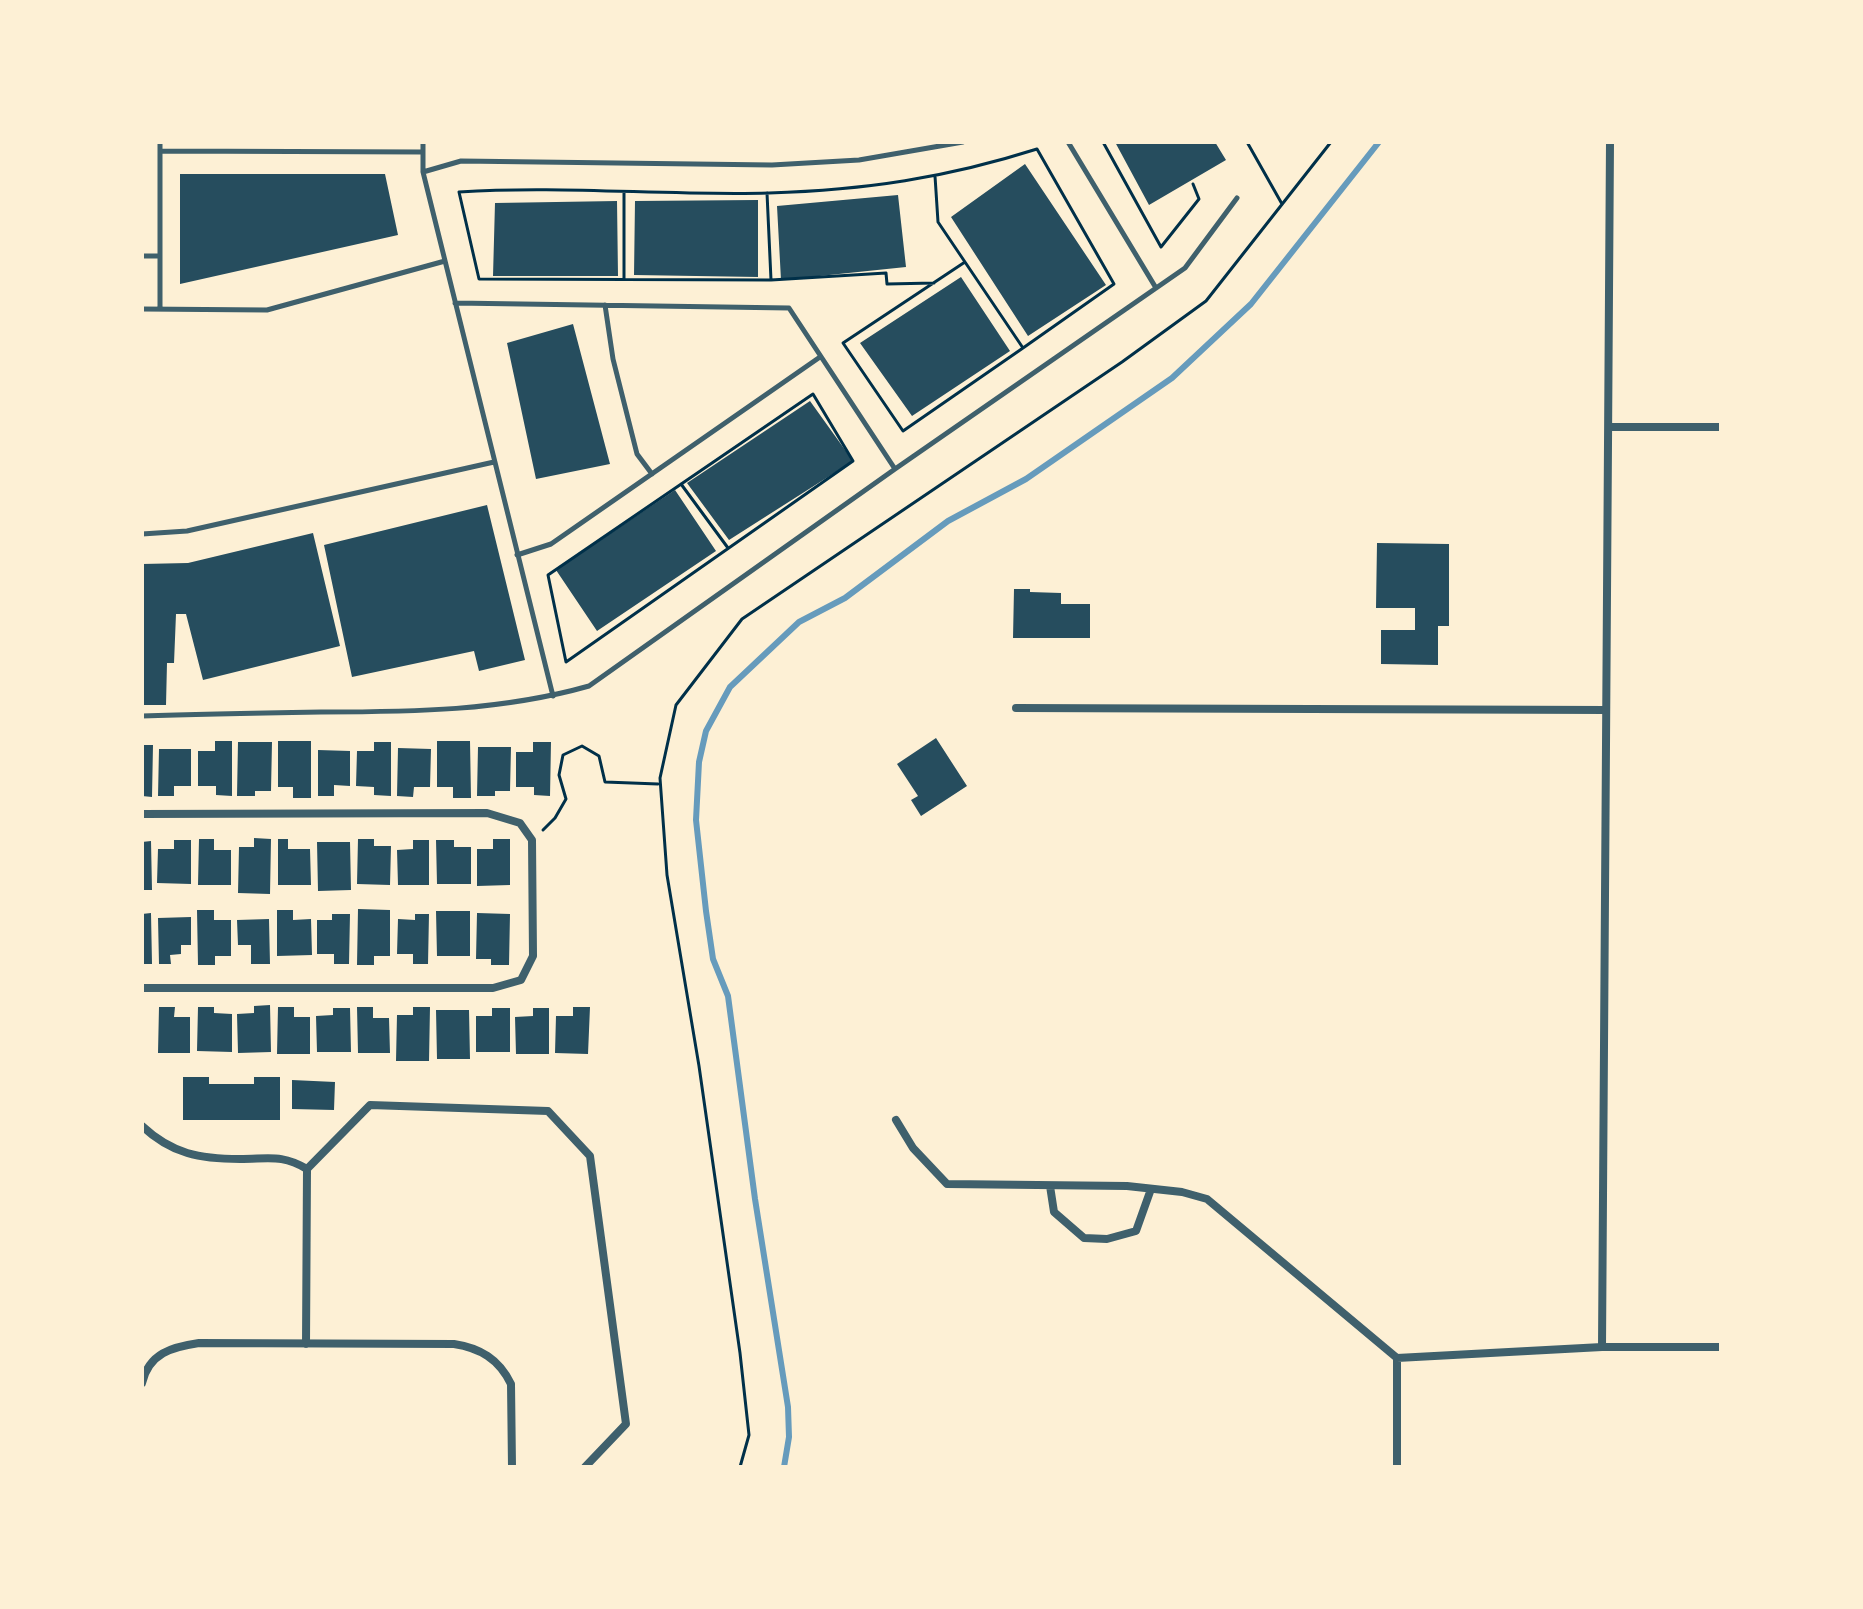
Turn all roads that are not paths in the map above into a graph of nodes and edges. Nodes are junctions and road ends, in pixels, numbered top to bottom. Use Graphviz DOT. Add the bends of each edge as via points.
graph roads {
  1 [pos="160,142"];
  2 [pos="423,142"];
  3 [pos="963,142"];
  4 [pos="1068,142"];
  5 [pos="1610,142"];
  6 [pos="160,151"];
  7 [pos="423,152"];
  8 [pos="423,172"];
  9 [pos="1237,198"];
  10 [pos="142,256"];
  11 [pos="160,256"];
  12 [pos="445,261"];
  13 [pos="1156,288"];
  14 [pos="455,303"];
  15 [pos="605,305"];
  16 [pos="142,309"];
  17 [pos="160,309"];
  18 [pos="820,356"];
  19 [pos="1609,427"];
  20 [pos="1721,427"];
  21 [pos="494,462"];
  22 [pos="895,469"];
  23 [pos="652,474"];
  24 [pos="142,534"];
  25 [pos="517,555"];
  26 [pos="553,696"];
  27 [pos="1016,708"];
  28 [pos="1606,710"];
  29 [pos="142,716"];
  30 [pos="142,814"];
  31 [pos="142,988"];
  32 [pos="896,1120"];
  33 [pos="142,1126"];
  34 [pos="307,1169"];
  35 [pos="1050,1186"];
  36 [pos="1151,1189"];
  37 [pos="306,1344"];
  38 [pos="1602,1347"];
  39 [pos="1721,1347"];
  40 [pos="1397,1358"];
  41 [pos="142,1383"];
  42 [pos="512,1467"];
  43 [pos="585,1467"];
  44 [pos="1397,1467"];
  1 -- 6 [label="lane"];
  2 -- 7 [label="lane"];
  3 -- 8 [label="lane" via="801,164 461,161"];
  4 -- 13 [label="lane"];
  5 -- 19 [label="street"];
  6 -- 7 [label="lane"];
  6 -- 11 [label="lane"];
  7 -- 8 [label="lane"];
  8 -- 12 [label="lane"];
  9 -- 13 [label="lane" via="1185,268"];
  10 -- 11 [label="lane"];
  11 -- 17 [label="lane"];
  12 -- 14 [label="lane"];
  12 -- 17 [label="lane" via="267,310"];
  13 -- 22 [label="lane"];
  14 -- 15 [label="lane"];
  14 -- 21 [label="lane"];
  15 -- 18 [label="lane" via="789,308"];
  15 -- 23 [label="lane" via="637,454"];
  16 -- 17 [label="lane"];
  18 -- 22 [label="lane"];
  18 -- 23 [label="lane"];
  19 -- 20 [label="street"];
  19 -- 28 [label="street"];
  21 -- 24 [label="lane" via="187,531"];
  21 -- 25 [label="lane"];
  22 -- 26 [label="lane" via="589,686"];
  23 -- 25 [label="lane" via="551,544"];
  25 -- 26 [label="lane"];
  26 -- 29 [label="lane" via="417,712"];
  27 -- 28 [label="street"];
  28 -- 38 [label="street"];
  30 -- 31 [label="street" via="487,813 520,823 532,840 533,956 521,980 493,988"];
  32 -- 35 [label="street" via="913,1148 947,1184"];
  33 -- 34 [label="street" via="177,1151 290,1159"];
  34 -- 37 [label="street"];
  34 -- 43 [label="street" via="370,1105 548,1111 590,1156 626,1424"];
  35 -- 36 [label="street"];
  35 -- 36 [label="street" via="1054,1212 1084,1238 1107,1239 1136,1231"];
  36 -- 40 [label="street" via="1207,1199"];
  37 -- 41 [label="street" via="199,1343 172,1348 156,1355"];
  37 -- 42 [label="street" via="477,1348 511,1384"];
  38 -- 39 [label="street"];
  38 -- 40 [label="street"];
  40 -- 44 [label="street"];
}
